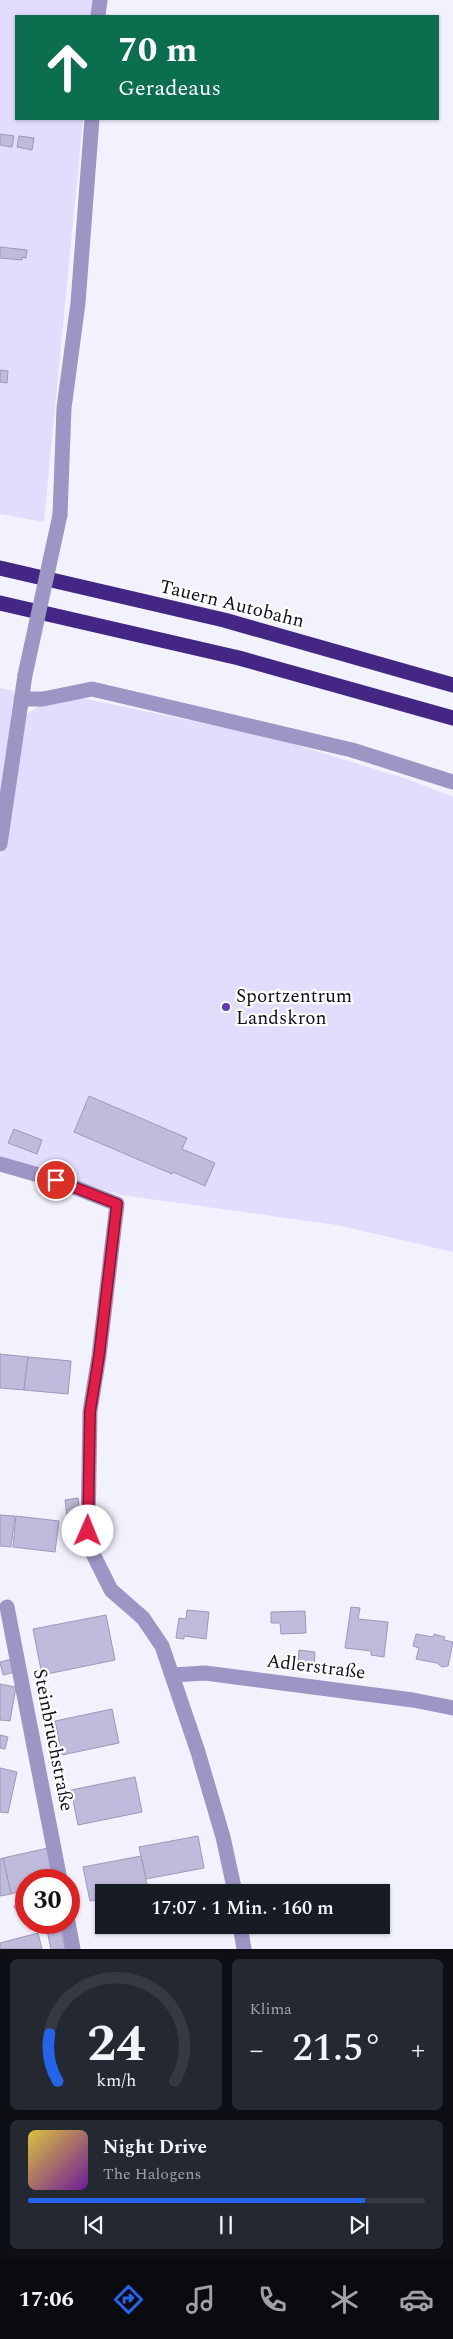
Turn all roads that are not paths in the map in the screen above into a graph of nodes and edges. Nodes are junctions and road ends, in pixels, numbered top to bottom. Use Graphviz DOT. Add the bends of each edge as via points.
graph roads {
  1 [pos="100,0"];
  2 [pos="98,15"];
  3 [pos="92,120"];
  4 [pos="0,568"];
  5 [pos="0,603"];
  6 [pos="453,685"];
  7 [pos="21,699"];
  8 [pos="453,718"];
  9 [pos="453,782"];
  10 [pos="0,844"];
  11 [pos="0,1164"];
  12 [pos="7,1607"];
  13 [pos="173,1676"];
  14 [pos="453,1708"];
  15 [pos="58,1869"];
  16 [pos="233,1884"];
  17 [pos="70,1934"];
  18 [pos="242,1934"];
  19 [pos="73,1949"];
  20 [pos="244,1949"];
  1 -- 2 [label="street"];
  3 -- 7 [label="street, bridge" via="78,303 64,408 60,515"];
  4 -- 6 [label="highway, Tauern Autobahn" via="224,620"];
  5 -- 8 [label="highway" via="239,658"];
  7 -- 9 [label="street" via="44,699 92,689 352,750"];
  7 -- 10 [label="street"];
  11 -- 13 [label="street" via="56,1180 117,1204 90,1412 88,1531 92,1552 111,1590 143,1618 162,1646"];
  12 -- 15 [label="street, Steinbruchstraße"];
  13 -- 14 [label="street, Adlerstraße" via="205,1673"];
  13 -- 16 [label="street" via="218,1822"];
  17 -- 19 [label="street"];
  18 -- 20 [label="street"];
}
